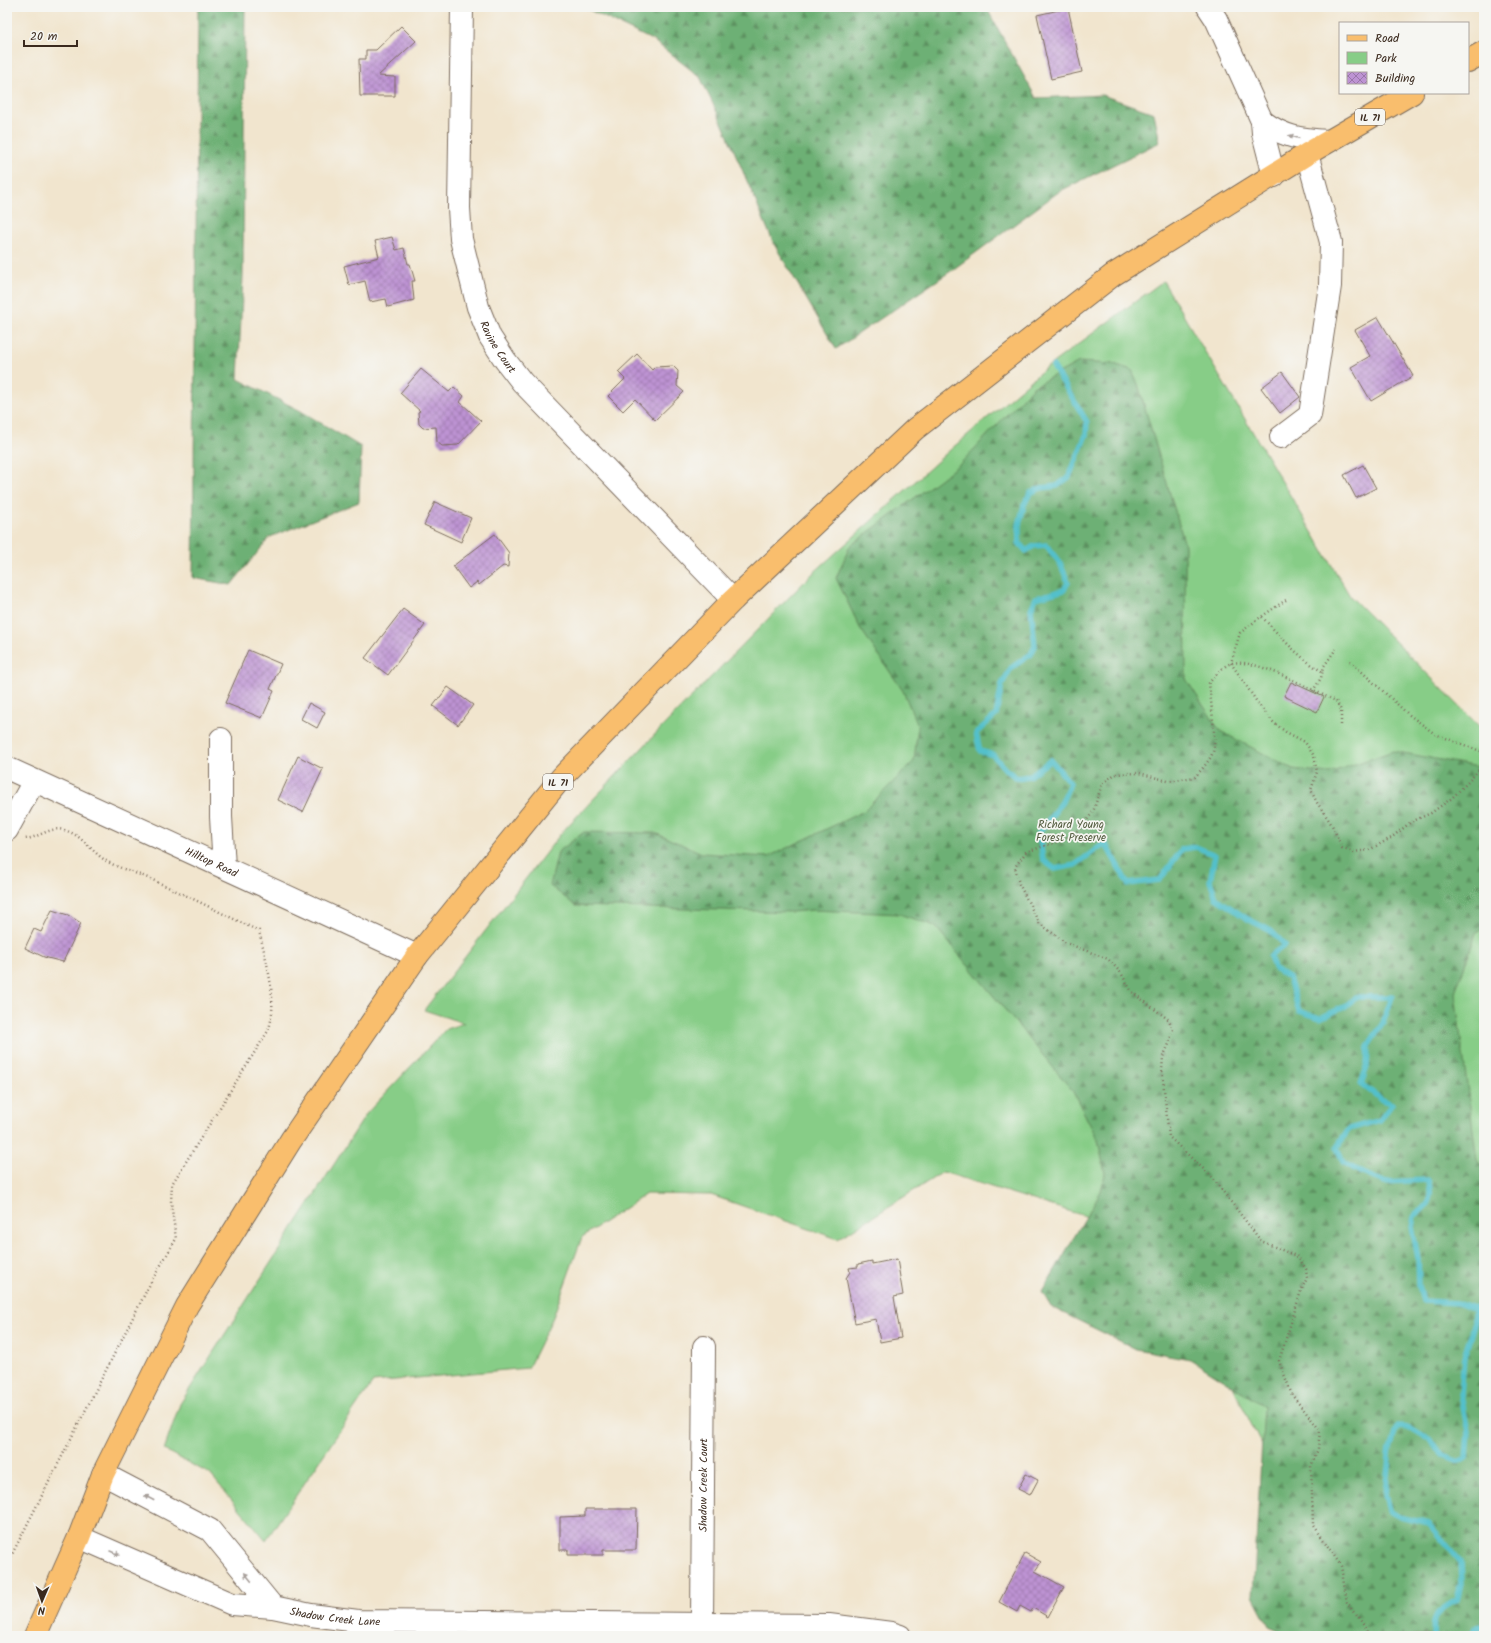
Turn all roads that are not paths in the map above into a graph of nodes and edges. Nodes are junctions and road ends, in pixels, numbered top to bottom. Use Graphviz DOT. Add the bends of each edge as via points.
graph roads {
  1 [pos="462,7"];
  2 [pos="1208,7"];
  3 [pos="1484,52"];
  4 [pos="1469,60"];
  5 [pos="1410,94"];
  6 [pos="1262,121"];
  7 [pos="1329,142"];
  8 [pos="1307,154"];
  9 [pos="1274,176"];
  10 [pos="1281,437"];
  11 [pos="733,600"];
  12 [pos="220,739"];
  13 [pos="7,768"];
  14 [pos="34,781"];
  15 [pos="13,835"];
  16 [pos="224,867"];
  17 [pos="417,956"];
  18 [pos="704,1347"];
  19 [pos="103,1474"];
  20 [pos="79,1537"];
  21 [pos="273,1607"];
  22 [pos="702,1624"];
  23 [pos="36,1636"];
  24 [pos="900,1636"];
  1 -- 11 [label="street, Ravine Court" via="459,208 461,238 478,307 490,337 522,382"];
  2 -- 6 [label="street" via="1216,19"];
  3 -- 4 [label="main road"];
  5 -- 7 [label="main road, IL 71"];
  7 -- 6 [label="street, one-way" via="1288,136 1275,131"];
  6 -- 9 [label="street"];
  7 -- 8 [label="main road, IL 71"];
  8 -- 9 [label="main road, IL 71"];
  8 -- 10 [label="street" via="1331,242 1330,286 1310,415"];
  9 -- 11 [label="main road, IL 71" via="1113,275 915,429"];
  11 -- 17 [label="main road, IL 71" via="562,777"];
  12 -- 16 [label="street"];
  13 -- 14 [label="street, Hilltop Road"];
  14 -- 15 [label="street"];
  14 -- 16 [label="street, Hilltop Road"];
  16 -- 17 [label="street, Hilltop Road"];
  17 -- 19 [label="main road, IL 71" via="291,1140 187,1306"];
  18 -- 22 [label="street, Shadow Creek Court"];
  19 -- 20 [label="main road, IL 71"];
  21 -- 19 [label="street, one-way" via="210,1530"];
  20 -- 21 [label="street, Shadow Creek Lane, one-way" via="232,1604"];
  20 -- 23 [label="main road, IL 71"];
  21 -- 22 [label="street, Shadow Creek Lane" via="358,1621"];
  22 -- 24 [label="street, Shadow Creek Lane" via="829,1625"];
}
